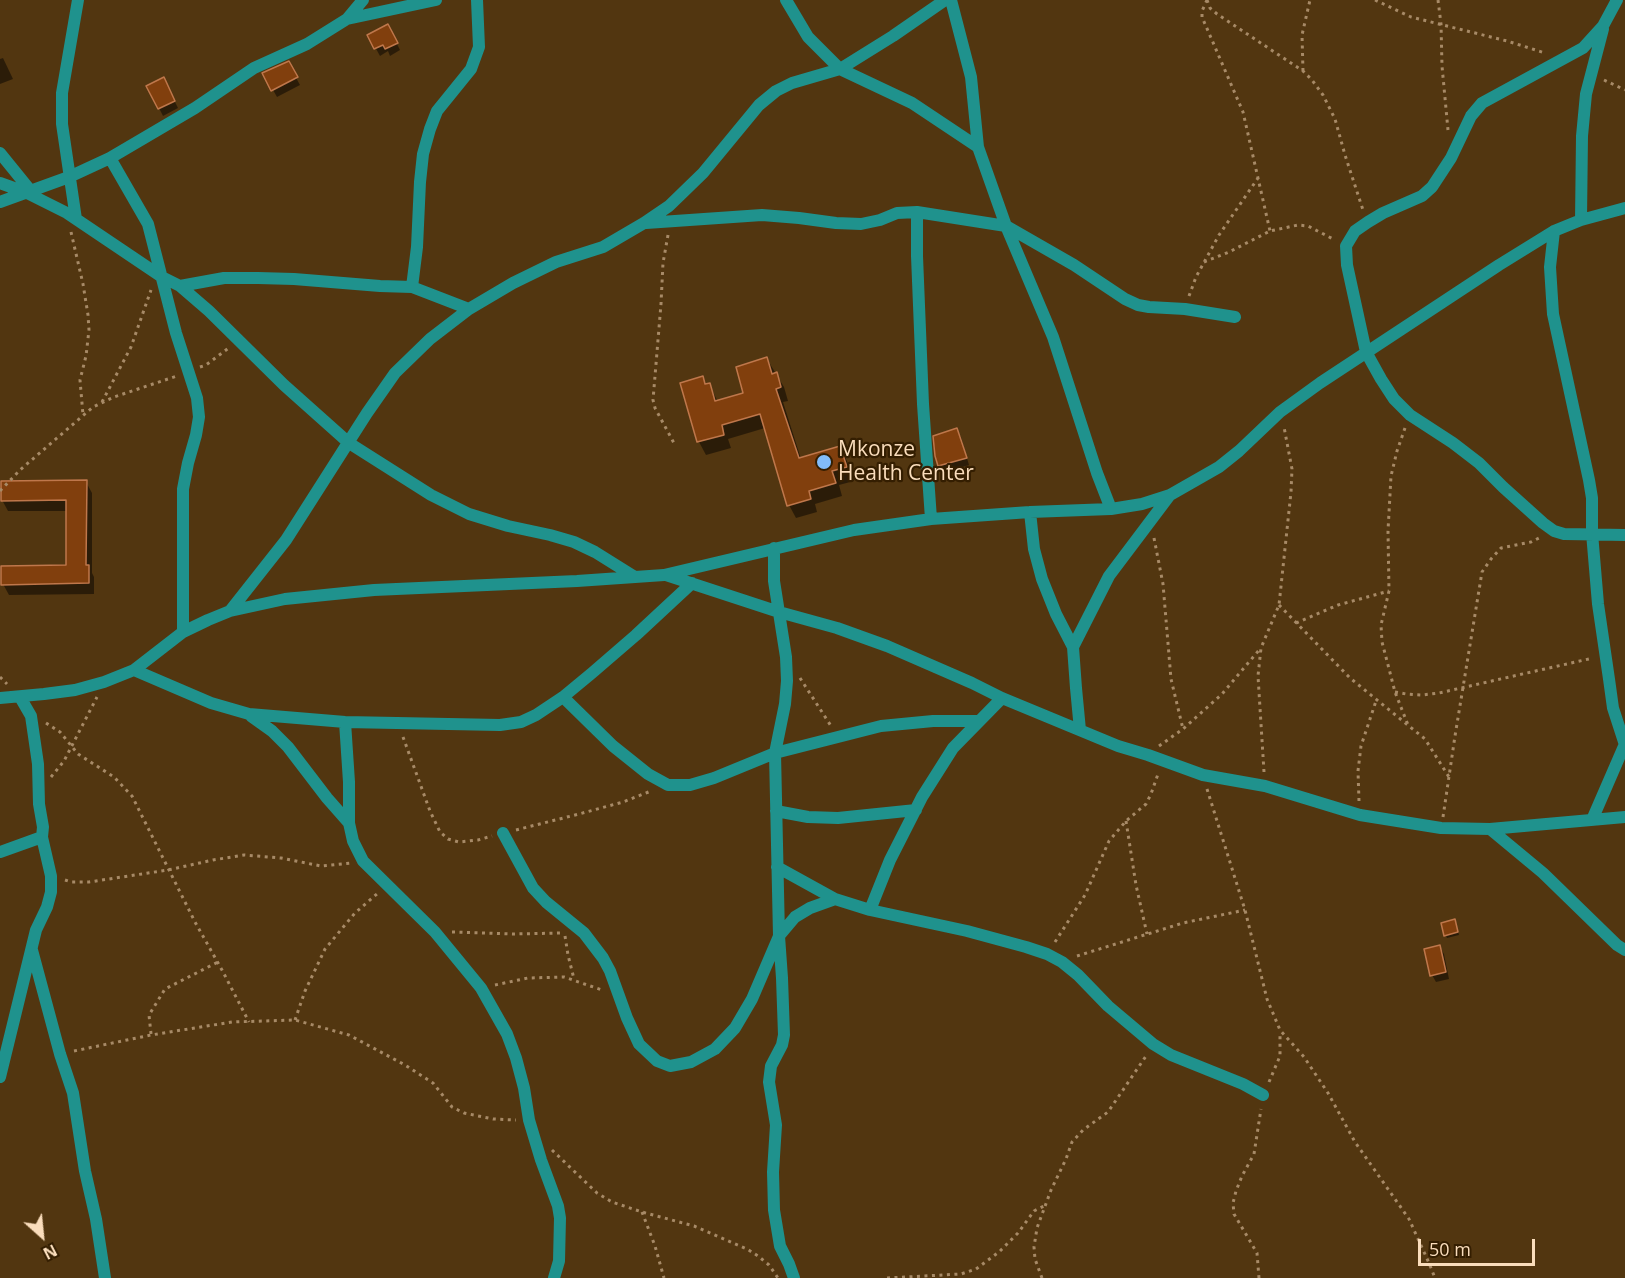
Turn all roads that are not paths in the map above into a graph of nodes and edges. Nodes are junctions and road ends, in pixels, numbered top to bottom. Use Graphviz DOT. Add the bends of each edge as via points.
graph roads {
  1 [pos="78,0"];
  2 [pos="363,0"];
  3 [pos="436,0"];
  4 [pos="477,0"];
  5 [pos="786,0"];
  6 [pos="945,0"];
  7 [pos="951,0"];
  8 [pos="1617,0"];
  9 [pos="347,20"];
  10 [pos="1603,26"];
  11 [pos="840,69"];
  12 [pos="978,147"];
  13 [pos="0,153"];
  14 [pos="111,158"];
  15 [pos="69,177"];
  16 [pos="0,183"];
  17 [pos="27,191"];
  18 [pos="0,202"];
  19 [pos="1625,208"];
  20 [pos="917,212"];
  21 [pos="71,216"];
  22 [pos="1581,220"];
  23 [pos="644,223"];
  24 [pos="1006,226"];
  25 [pos="1554,231"];
  26 [pos="160,276"];
  27 [pos="180,286"];
  28 [pos="412,287"];
  29 [pos="470,309"];
  30 [pos="1235,317"];
  31 [pos="1366,352"];
  32 [pos="349,442"];
  33 [pos="1170,495"];
  34 [pos="1111,509"];
  35 [pos="1029,512"];
  36 [pos="931,519"];
  37 [pos="1592,533"];
  38 [pos="1625,535"];
  39 [pos="774,548"];
  40 [pos="664,575"];
  41 [pos="636,577"];
  42 [pos="692,584"];
  43 [pos="230,611"];
  44 [pos="779,612"];
  45 [pos="183,632"];
  46 [pos="1073,647"];
  47 [pos="134,670"];
  48 [pos="20,697"];
  49 [pos="563,697"];
  50 [pos="0,698"];
  51 [pos="1002,698"];
  52 [pos="249,714"];
  53 [pos="979,721"];
  54 [pos="345,722"];
  55 [pos="1080,730"];
  56 [pos="1625,745"];
  57 [pos="775,753"];
  58 [pos="916,810"];
  59 [pos="776,811"];
  60 [pos="1625,817"];
  61 [pos="1592,820"];
  62 [pos="349,823"];
  63 [pos="1490,829"];
  64 [pos="503,833"];
  65 [pos="42,837"];
  66 [pos="0,852"];
  67 [pos="777,867"];
  68 [pos="835,899"];
  69 [pos="870,910"];
  70 [pos="779,936"];
  71 [pos="32,948"];
  72 [pos="1625,950"];
  73 [pos="0,1077"];
  74 [pos="1263,1095"];
  75 [pos="105,1278"];
  76 [pos="555,1278"];
  77 [pos="794,1278"];
  1 -- 15 [label="street" via="62,93"];
  2 -- 9 [label="street"];
  3 -- 9 [label="street"];
  4 -- 28 [label="street" via="479,47 471,69 437,111 423,154"];
  5 -- 11 [label="street" via="808,37"];
  6 -- 11 [label="street"];
  7 -- 12 [label="street" via="970,78"];
  8 -- 10 [label="street"];
  9 -- 14 [label="street" via="254,68"];
  10 -- 22 [label="street" via="1586,94"];
  10 -- 31 [label="street" via="1583,48 1482,103 1432,187 1355,231 1346,246 1347,265"];
  11 -- 12 [label="street" via="912,103"];
  11 -- 23 [label="street" via="776,91 759,105 704,173"];
  12 -- 24 [label="street"];
  13 -- 17 [label="street"];
  14 -- 15 [label="street"];
  14 -- 26 [label="street" via="148,224"];
  15 -- 17 [label="street"];
  15 -- 21 [label="street"];
  16 -- 17 [label="street"];
  17 -- 18 [label="street"];
  17 -- 21 [label="street"];
  19 -- 22 [label="street"];
  20 -- 23 [label="street" via="897,213 861,224 762,215"];
  20 -- 24 [label="street"];
  20 -- 36 [label="street"];
  21 -- 26 [label="street"];
  22 -- 25 [label="street"];
  23 -- 29 [label="street" via="603,247 556,262 513,283"];
  24 -- 30 [label="street" via="1138,305"];
  24 -- 34 [label="street" via="1053,338"];
  25 -- 31 [label="street"];
  25 -- 37 [label="street" via="1553,314 1589,480"];
  26 -- 27 [label="street"];
  26 -- 45 [label="street" via="197,398 199,417 183,489"];
  27 -- 28 [label="street" via="247,278"];
  27 -- 32 [label="street"];
  28 -- 29 [label="street"];
  29 -- 32 [label="street" via="394,373"];
  31 -- 33 [label="street" via="1280,412 1219,467"];
  31 -- 37 [label="street" via="1394,399 1410,415 1479,463 1543,523 1564,534"];
  32 -- 41 [label="street" via="431,495 469,514 574,542"];
  32 -- 43 [label="street" via="286,540"];
  33 -- 34 [label="street"];
  33 -- 46 [label="street" via="1109,576"];
  34 -- 35 [label="street"];
  35 -- 36 [label="street"];
  35 -- 46 [label="street" via="1042,579"];
  36 -- 39 [label="street" via="854,530"];
  37 -- 38 [label="street"];
  37 -- 56 [label="street" via="1613,708"];
  39 -- 40 [label="street"];
  39 -- 44 [label="street"];
  40 -- 41 [label="street"];
  40 -- 42 [label="street"];
  41 -- 43 [label="street" via="374,590 285,599"];
  42 -- 44 [label="street"];
  42 -- 49 [label="street"];
  43 -- 45 [label="street"];
  44 -- 51 [label="street" via="886,646"];
  44 -- 57 [label="street" via="788,681"];
  45 -- 47 [label="street"];
  46 -- 55 [label="street"];
  47 -- 48 [label="street" via="75,690"];
  47 -- 52 [label="street" via="211,703"];
  48 -- 50 [label="street"];
  48 -- 65 [label="street" via="31,716"];
  49 -- 54 [label="street" via="521,722 500,725"];
  49 -- 57 [label="street" via="613,746 648,774 668,784 690,785"];
  51 -- 53 [label="street"];
  51 -- 55 [label="street"];
  52 -- 54 [label="street"];
  52 -- 62 [label="street" via="288,747"];
  53 -- 57 [label="street" via="880,726"];
  53 -- 58 [label="street" via="953,748"];
  54 -- 62 [label="street"];
  55 -- 63 [label="street" via="1203,775 1265,786 1360,815 1441,828"];
  56 -- 61 [label="street"];
  57 -- 59 [label="street"];
  58 -- 59 [label="street" via="837,818"];
  58 -- 69 [label="street"];
  59 -- 67 [label="street"];
  60 -- 61 [label="street"];
  61 -- 63 [label="street"];
  62 -- 76 [label="street" via="363,861 435,932 481,988 507,1034 560,1218"];
  63 -- 72 [label="street"];
  64 -- 70 [label="street" via="533,888 599,951 639,1044 657,1061 670,1066 691,1062 715,1049 735,1028"];
  65 -- 66 [label="street"];
  65 -- 71 [label="street" via="51,892"];
  67 -- 68 [label="street"];
  67 -- 70 [label="street"];
  68 -- 69 [label="street"];
  68 -- 70 [label="street" via="795,917"];
  69 -- 74 [label="street" via="967,931 1047,954 1078,975 1153,1044"];
  70 -- 77 [label="street" via="783,1035 769,1082 776,1125 774,1210 780,1246"];
  71 -- 73 [label="street"];
  71 -- 75 [label="street" via="73,1092"];
}
